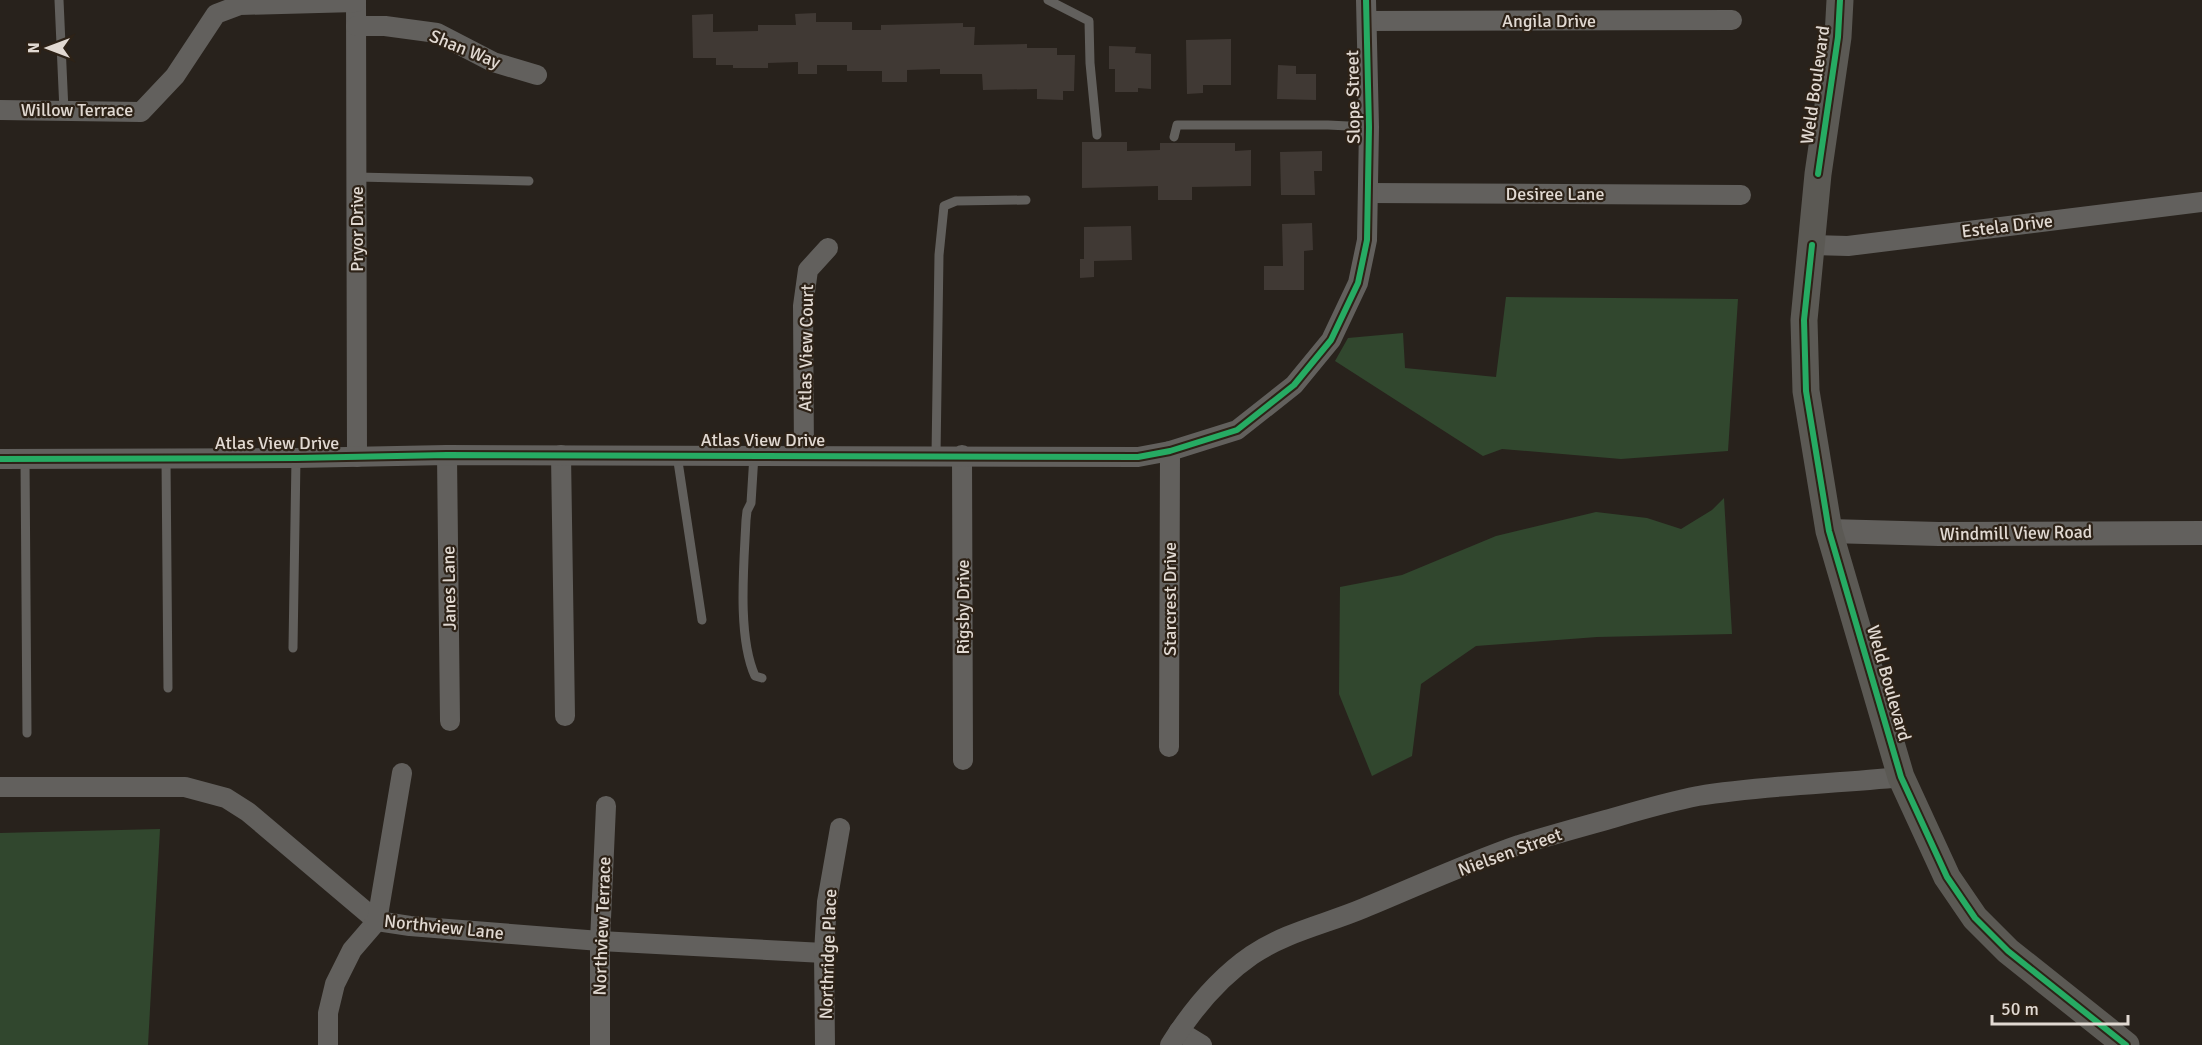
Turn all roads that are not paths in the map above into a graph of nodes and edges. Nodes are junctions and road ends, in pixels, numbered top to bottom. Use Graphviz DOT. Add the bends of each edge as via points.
graph roads {
  1 [pos="59,0"];
  2 [pos="1048,0"];
  3 [pos="1366,0"];
  4 [pos="1840,0"];
  5 [pos="356,1"];
  6 [pos="1732,20"];
  7 [pos="1367,21"];
  8 [pos="356,26"];
  9 [pos="537,75"];
  10 [pos="0,110"];
  11 [pos="64,111"];
  12 [pos="1369,127"];
  13 [pos="1097,135"];
  14 [pos="1174,137"];
  15 [pos="357,177"];
  16 [pos="529,181"];
  17 [pos="1368,193"];
  18 [pos="1742,195"];
  19 [pos="1026,200"];
  20 [pos="2202,202"];
  21 [pos="1812,245"];
  22 [pos="828,248"];
  23 [pos="1170,451"];
  24 [pos="447,455"];
  25 [pos="561,455"];
  26 [pos="677,455"];
  27 [pos="754,455"];
  28 [pos="804,455"];
  29 [pos="936,455"];
  30 [pos="962,455"];
  31 [pos="357,457"];
  32 [pos="296,458"];
  33 [pos="0,459"];
  34 [pos="25,459"];
  35 [pos="166,459"];
  36 [pos="1829,531"];
  37 [pos="2202,533"];
  38 [pos="702,620"];
  39 [pos="292,648"];
  40 [pos="762,678"];
  41 [pos="168,688"];
  42 [pos="566,716"];
  43 [pos="450,721"];
  44 [pos="27,732"];
  45 [pos="1169,747"];
  46 [pos="963,760"];
  47 [pos="402,773"];
  48 [pos="1901,777"];
  49 [pos="0,787"];
  50 [pos="606,806"];
  51 [pos="840,828"];
  52 [pos="377,921"];
  53 [pos="600,941"];
  54 [pos="824,953"];
  55 [pos="1174,1038"];
  56 [pos="328,1045"];
  57 [pos="600,1045"];
  58 [pos="825,1045"];
  59 [pos="1202,1045"];
  60 [pos="2126,1045"];
  1 -- 11 [label="lane"];
  2 -- 13 [label="lane" via="1089,21"];
  3 -- 7 [label="street, Slope Street"];
  4 -- 21 [label="main road, Weld Boulevard"];
  5 -- 8 [label="street, Pryor Drive"];
  5 -- 11 [label="street, Willow Terrace" via="240,5 216,14 175,76 141,112"];
  6 -- 7 [label="street, Angila Drive"];
  7 -- 12 [label="street, Slope Street"];
  8 -- 9 [label="street, Shan Way" via="437,33 493,62"];
  8 -- 15 [label="street, Pryor Drive"];
  10 -- 11 [label="street, Willow Terrace"];
  12 -- 14 [label="lane" via="1177,125"];
  12 -- 17 [label="street, Slope Street"];
  15 -- 16 [label="lane"];
  15 -- 31 [label="street, Pryor Drive"];
  17 -- 18 [label="street, Desiree Lane"];
  17 -- 23 [label="street, Atlas View Drive" via="1367,240 1358,283 1331,340 1294,385 1237,430"];
  19 -- 29 [label="lane" via="956,201 944,206 939,255"];
  20 -- 21 [label="street, Estela Drive" via="1848,246"];
  21 -- 36 [label="main road, Weld Boulevard" via="1804,320 1806,391"];
  22 -- 28 [label="street, Atlas View Court" via="808,270 803,306"];
  23 -- 30 [label="street, Atlas View Drive" via="1138,457"];
  23 -- 45 [label="street, Starcrest Drive"];
  24 -- 25 [label="street, Atlas View Drive"];
  24 -- 31 [label="street, Atlas View Drive"];
  24 -- 43 [label="street, Janes Lane"];
  25 -- 26 [label="street, Atlas View Drive"];
  25 -- 42 [label="street"];
  26 -- 27 [label="street, Atlas View Drive"];
  26 -- 38 [label="lane"];
  27 -- 28 [label="street, Atlas View Drive"];
  27 -- 40 [label="lane" via="746,520 745,616 749,662 755,676"];
  28 -- 29 [label="street, Atlas View Drive"];
  29 -- 30 [label="street, Atlas View Drive"];
  30 -- 46 [label="street, Rigsby Drive"];
  31 -- 32 [label="street, Atlas View Drive"];
  32 -- 35 [label="street, Atlas View Drive"];
  32 -- 39 [label="lane"];
  33 -- 34 [label="street, Atlas View Drive"];
  34 -- 35 [label="street, Atlas View Drive"];
  34 -- 44 [label="lane"];
  35 -- 41 [label="lane"];
  36 -- 37 [label="street, Windmill View Road"];
  36 -- 48 [label="main road, Weld Boulevard"];
  47 -- 52 [label="street"];
  48 -- 55 [label="street, Nielsen Street" via="1698,796 1518,845 1275,942 1232,970 1194,1008"];
  48 -- 60 [label="main road, Weld Boulevard" via="1947,877 1975,918 2008,951"];
  49 -- 52 [label="street, Northview Lane" via="185,787 226,798 248,812"];
  50 -- 53 [label="street, Northview Terrace"];
  51 -- 54 [label="street, Northridge Place" via="827,902"];
  52 -- 53 [label="street, Northview Lane"];
  52 -- 56 [label="street" via="352,950 335,984 328,1012"];
  53 -- 54 [label="street, Northview Lane"];
  53 -- 57 [label="street, Northview Terrace"];
  54 -- 58 [label="street, Northridge Place"];
  55 -- 59 [label="street"];
}
